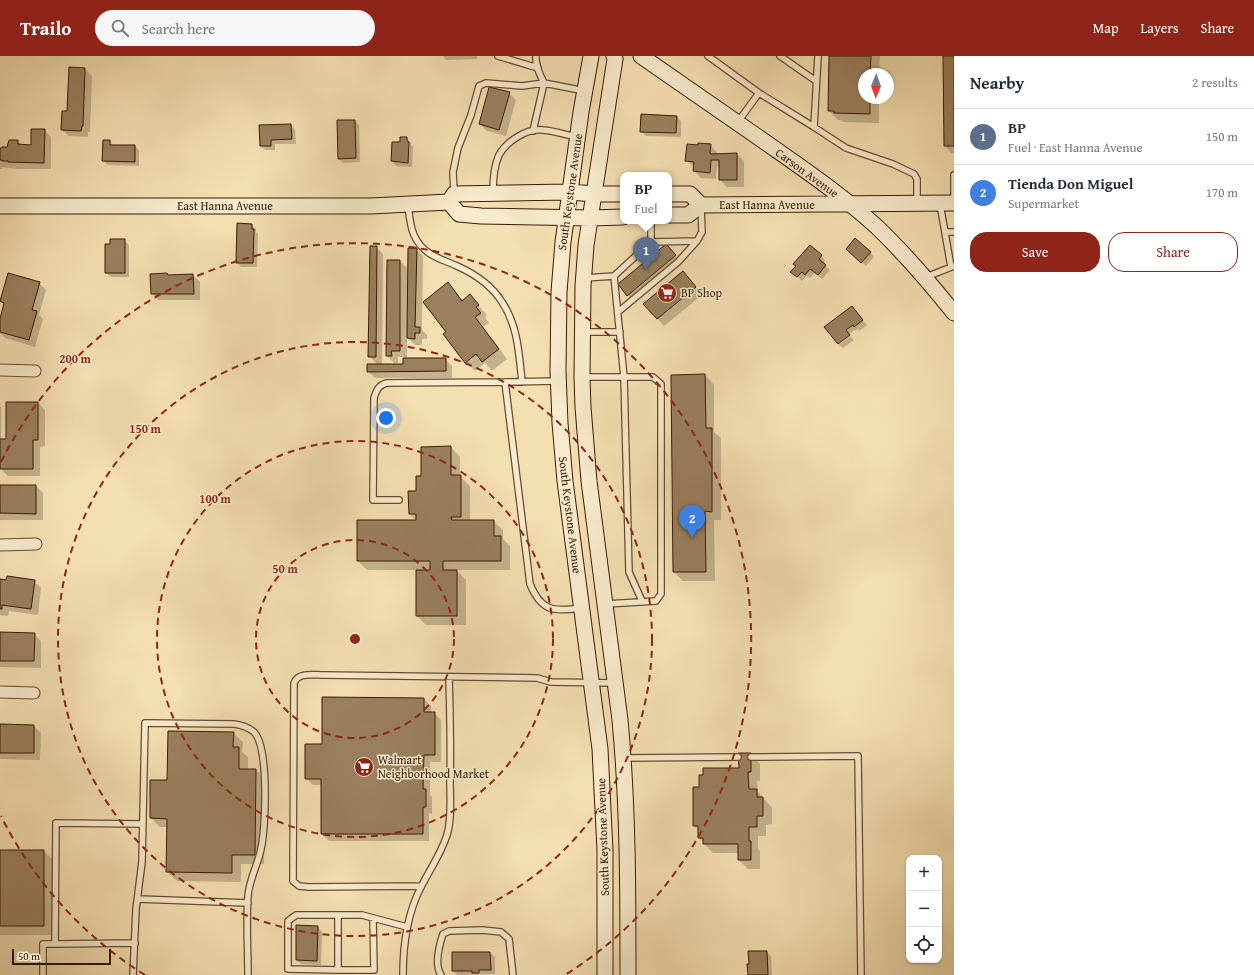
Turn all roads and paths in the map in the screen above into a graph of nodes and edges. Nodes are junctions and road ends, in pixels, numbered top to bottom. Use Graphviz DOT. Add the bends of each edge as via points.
graph roads {
  1 [pos="498,56"];
  2 [pos="536,56"];
  3 [pos="591,56"];
  4 [pos="614,56"];
  5 [pos="641,56"];
  6 [pos="708,56"];
  7 [pos="780,56"];
  8 [pos="818,56"];
  9 [pos="538,68"];
  10 [pos="816,81"];
  11 [pos="544,83"];
  12 [pos="585,91"];
  13 [pos="759,93"];
  14 [pos="737,123"];
  15 [pos="814,127"];
  16 [pos="532,131"];
  17 [pos="577,137"];
  18 [pos="954,175"];
  19 [pos="569,192"];
  20 [pos="493,193"];
  21 [pos="595,194"];
  22 [pos="620,194"];
  23 [pos="672,194"];
  24 [pos="452,198"];
  25 [pos="949,203"];
  26 [pos="408,204"];
  27 [pos="850,204"];
  28 [pos="916,204"];
  29 [pos="701,205"];
  30 [pos="0,206"];
  31 [pos="672,215"];
  32 [pos="566,217"];
  33 [pos="620,217"];
  34 [pos="591,218"];
  35 [pos="651,224"];
  36 [pos="945,232"];
  37 [pos="954,232"];
  38 [pos="696,241"];
  39 [pos="651,242"];
  40 [pos="953,266"];
  41 [pos="614,276"];
  42 [pos="925,278"];
  43 [pos="584,279"];
  44 [pos="618,312"];
  45 [pos="954,313"];
  46 [pos="582,332"];
  47 [pos="620,332"];
  48 [pos="0,370"];
  49 [pos="36,371"];
  50 [pos="582,377"];
  51 [pos="624,377"];
  52 [pos="559,381"];
  53 [pos="505,382"];
  54 [pos="522,382"];
  55 [pos="399,500"];
  56 [pos="0,544"];
  57 [pos="36,544"];
  58 [pos="642,601"];
  59 [pos="605,604"];
  60 [pos="582,608"];
  61 [pos="449,677"];
  62 [pos="592,682"];
  63 [pos="616,683"];
  64 [pos="0,692"];
  65 [pos="34,692"];
  66 [pos="738,757"];
  67 [pos="751,757"];
  68 [pos="624,758"];
  69 [pos="143,824"];
  70 [pos="421,886"];
  71 [pos="138,899"];
  72 [pos="248,903"];
  73 [pos="338,915"];
  74 [pos="373,918"];
  75 [pos="407,927"];
  76 [pos="135,943"];
  77 [pos="54,944"];
  78 [pos="338,970"];
  79 [pos="43,975"];
  80 [pos="133,975"];
  81 [pos="248,975"];
  82 [pos="403,975"];
  83 [pos="441,975"];
  84 [pos="513,975"];
  85 [pos="605,975"];
  86 [pos="628,975"];
  87 [pos="861,975"];
  1 -- 9 [label="lane"];
  2 -- 9 [label="lane"];
  3 -- 12 [label="main road, South Keystone Avenue"];
  4 -- 21 [label="main road, South Keystone Avenue"];
  5 -- 14 [label="main road, Carson Avenue"];
  6 -- 13 [label="lane"];
  7 -- 10 [label="lane"];
  8 -- 10 [label="lane"];
  9 -- 11 [label="lane"];
  10 -- 15 [label="lane"];
  11 -- 12 [label="lane"];
  11 -- 16 [label="lane"];
  11 -- 24 [label="lane" via="522,86 486,83 479,86 458,148 453,172"];
  12 -- 17 [label="main road, South Keystone Avenue"];
  13 -- 14 [label="lane"];
  13 -- 15 [label="lane"];
  14 -- 27 [label="main road, Carson Avenue"];
  15 -- 28 [label="lane" via="846,148 914,174 917,179"];
  16 -- 17 [label="lane" via="542,129"];
  16 -- 20 [label="lane" via="527,131 514,139 500,155"];
  17 -- 19 [label="main road, South Keystone Avenue"];
  18 -- 25 [label="lane"];
  19 -- 20 [label="main road, East Hanna Avenue"];
  19 -- 21 [label="main road, East Hanna Avenue"];
  19 -- 32 [label="main road, South Keystone Avenue"];
  20 -- 24 [label="main road, East Hanna Avenue"];
  21 -- 22 [label="main road, East Hanna Avenue"];
  21 -- 34 [label="main road, South Keystone Avenue"];
  23 -- 29 [label="main road" via="690,194"];
  24 -- 26 [label="main road, East Hanna Avenue"];
  24 -- 32 [label="main road" via="460,214"];
  25 -- 28 [label="main road, East Hanna Avenue"];
  25 -- 36 [label="lane"];
  26 -- 30 [label="main road, East Hanna Avenue"];
  26 -- 54 [label="lane" via="414,234 422,248 484,281 502,301 512,320 518,341"];
  27 -- 28 [label="main road, East Hanna Avenue"];
  27 -- 29 [label="main road, East Hanna Avenue"];
  27 -- 42 [label="main road, Carson Avenue"];
  29 -- 31 [label="main road" via="688,215"];
  29 -- 38 [label="lane" via="702,232"];
  32 -- 34 [label="main road"];
  32 -- 52 [label="main road, South Keystone Avenue" via="559,292"];
  33 -- 34 [label="main road"];
  34 -- 43 [label="main road, South Keystone Avenue"];
  35 -- 39 [label="lane"];
  36 -- 37 [label="lane"];
  36 -- 40 [label="lane"];
  38 -- 39 [label="lane"];
  38 -- 44 [label="lane" via="678,262"];
  39 -- 41 [label="lane"];
  40 -- 42 [label="lane"];
  41 -- 43 [label="lane"];
  41 -- 44 [label="lane"];
  42 -- 45 [label="main road, Carson Avenue"];
  43 -- 46 [label="main road, South Keystone Avenue"];
  44 -- 47 [label="lane"];
  46 -- 47 [label="lane"];
  46 -- 50 [label="main road, South Keystone Avenue"];
  47 -- 51 [label="lane"];
  48 -- 49 [label="street"];
  50 -- 51 [label="lane"];
  50 -- 59 [label="main road, South Keystone Avenue" via="589,480"];
  51 -- 58 [label="lane" via="629,572"];
  51 -- 58 [label="lane" via="653,377 661,384 661,594 656,601"];
  52 -- 54 [label="lane"];
  52 -- 60 [label="main road, South Keystone Avenue" via="562,449"];
  53 -- 54 [label="lane"];
  53 -- 55 [label="lane" via="386,383 376,390 373,500"];
  53 -- 60 [label="lane" via="530,584 534,595 548,608"];
  56 -- 57 [label="street"];
  58 -- 59 [label="lane"];
  59 -- 60 [label="main road"];
  59 -- 63 [label="main road, South Keystone Avenue"];
  60 -- 62 [label="main road, South Keystone Avenue"];
  61 -- 62 [label="lane" via="537,678 551,682"];
  61 -- 70 [label="lane" via="451,746 448,833 442,850"];
  61 -- 70 [label="lane" via="300,675 294,682 293,881 299,886 309,887"];
  62 -- 63 [label="lane"];
  62 -- 85 [label="main road, South Keystone Avenue" via="600,749 604,820"];
  63 -- 68 [label="main road, South Keystone Avenue"];
  64 -- 65 [label="street"];
  66 -- 68 [label="lane"];
  67 -- 87 [label="lane" via="858,756"];
  68 -- 86 [label="main road, South Keystone Avenue" via="628,841"];
  69 -- 71 [label="lane"];
  69 -- 72 [label="lane" via="145,723 234,724 247,727 260,743 264,772 264,832"];
  69 -- 77 [label="lane" via="56,823"];
  70 -- 75 [label="lane"];
  71 -- 72 [label="lane"];
  71 -- 76 [label="lane"];
  72 -- 81 [label="lane"];
  73 -- 74 [label="lane" via="362,915"];
  73 -- 78 [label="lane"];
  73 -- 78 [label="lane" via="296,915 288,921 288,970"];
  74 -- 75 [label="lane"];
  74 -- 78 [label="lane" via="374,970"];
  75 -- 82 [label="lane"];
  76 -- 77 [label="lane"];
  76 -- 80 [label="lane"];
  77 -- 79 [label="lane" via="43,944"];
  83 -- 84 [label="lane" via="438,956 443,934 449,931 482,930 501,932 509,939"];
}
